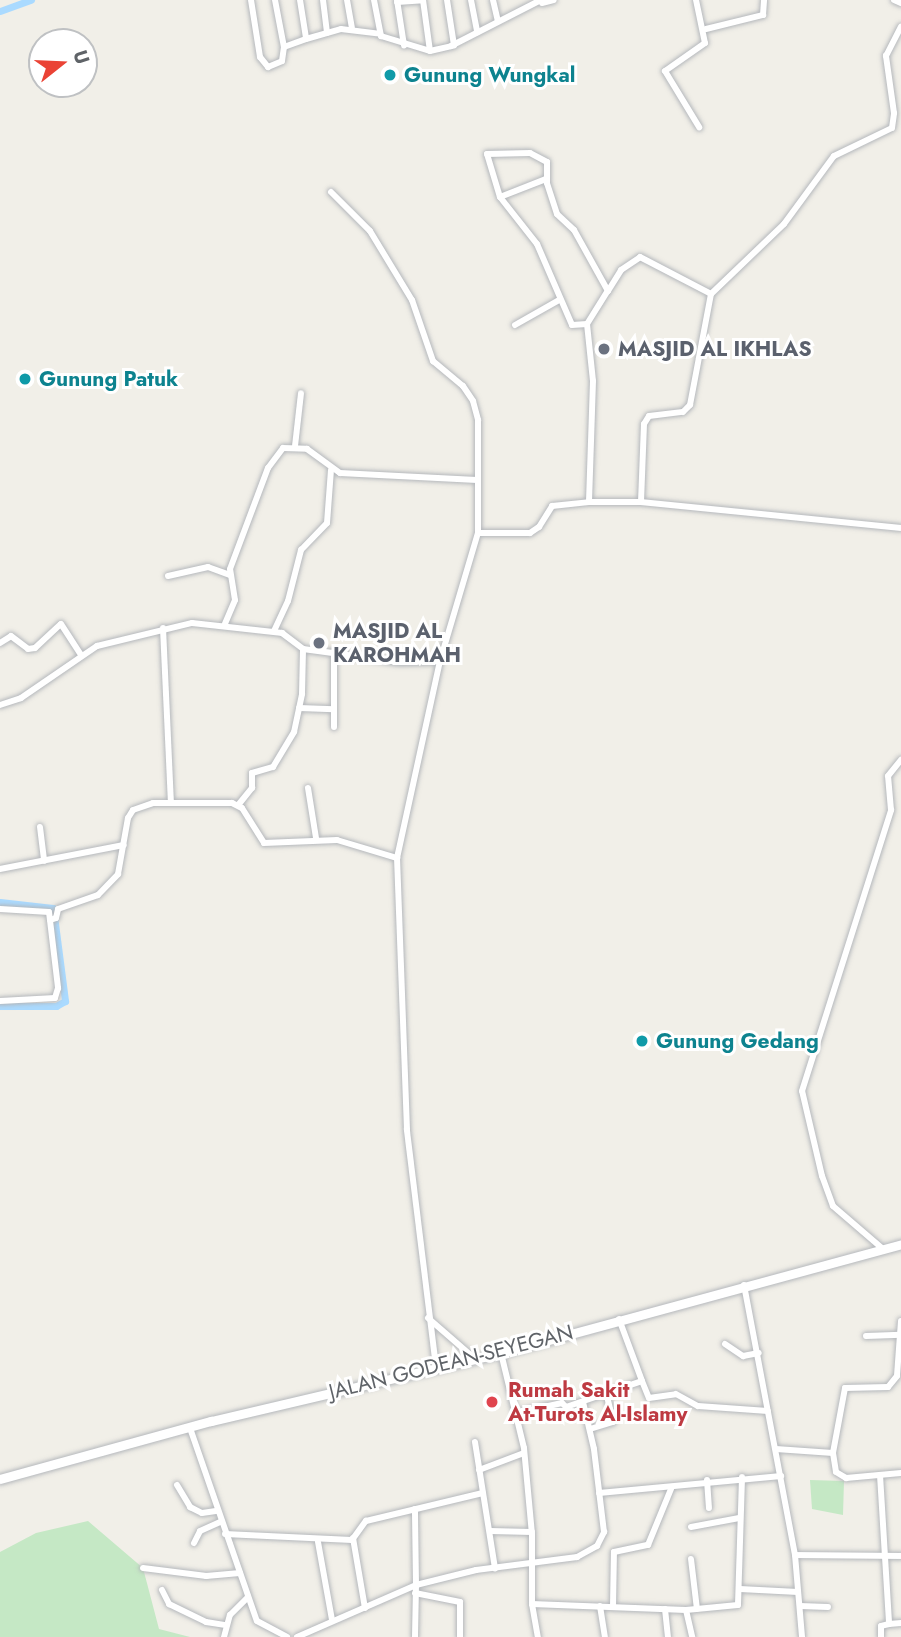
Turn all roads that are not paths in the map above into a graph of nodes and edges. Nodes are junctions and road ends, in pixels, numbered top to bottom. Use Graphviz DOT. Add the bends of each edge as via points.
graph roads {
  1 [pos="251,0"];
  2 [pos="275,0"];
  3 [pos="300,0"];
  4 [pos="323,0"];
  5 [pos="347,0"];
  6 [pos="374,0"];
  7 [pos="423,0"];
  8 [pos="447,0"];
  9 [pos="471,0"];
  10 [pos="493,0"];
  11 [pos="518,0"];
  12 [pos="554,0"];
  13 [pos="696,0"];
  14 [pos="764,0"];
  15 [pos="894,0"];
  16 [pos="397,1"];
  17 [pos="541,1"];
  18 [pos="901,3"];
  19 [pos="520,11"];
  20 [pos="498,21"];
  21 [pos="901,27"];
  22 [pos="352,29"];
  23 [pos="706,29"];
  24 [pos="477,32"];
  25 [pos="327,33"];
  26 [pos="379,34"];
  27 [pos="306,39"];
  28 [pos="899,39"];
  29 [pos="454,45"];
  30 [pos="404,46"];
  31 [pos="284,47"];
  32 [pos="430,51"];
  33 [pos="699,127"];
  34 [pos="546,179"];
  35 [pos="331,192"];
  36 [pos="499,197"];
  37 [pos="608,291"];
  38 [pos="712,294"];
  39 [pos="559,300"];
  40 [pos="587,324"];
  41 [pos="515,325"];
  42 [pos="301,393"];
  43 [pos="295,446"];
  44 [pos="331,470"];
  45 [pos="477,480"];
  46 [pos="589,502"];
  47 [pos="641,502"];
  48 [pos="901,528"];
  49 [pos="478,533"];
  50 [pos="230,575"];
  51 [pos="168,576"];
  52 [pos="224,626"];
  53 [pos="163,628"];
  54 [pos="274,631"];
  55 [pos="0,643"];
  56 [pos="303,649"];
  57 [pos="334,652"];
  58 [pos="81,654"];
  59 [pos="440,661"];
  60 [pos="0,705"];
  61 [pos="299,708"];
  62 [pos="334,709"];
  63 [pos="334,727"];
  64 [pos="901,760"];
  65 [pos="308,788"];
  66 [pos="171,803"];
  67 [pos="239,804"];
  68 [pos="40,827"];
  69 [pos="316,838"];
  70 [pos="124,845"];
  71 [pos="397,858"];
  72 [pos="44,861"];
  73 [pos="0,869"];
  74 [pos="0,909"];
  75 [pos="53,919"];
  76 [pos="0,1001"];
  77 [pos="901,1244"];
  78 [pos="883,1249"];
  79 [pos="744,1285"];
  80 [pos="428,1318"];
  81 [pos="620,1319"];
  82 [pos="901,1321"];
  83 [pos="901,1335"];
  84 [pos="866,1336"];
  85 [pos="725,1344"];
  86 [pos="501,1353"];
  87 [pos="759,1353"];
  88 [pos="474,1358"];
  89 [pos="436,1367"];
  90 [pos="899,1376"];
  91 [pos="642,1381"];
  92 [pos="607,1395"];
  93 [pos="583,1402"];
  94 [pos="768,1411"];
  95 [pos="517,1413"];
  96 [pos="190,1428"];
  97 [pos="590,1430"];
  98 [pos="475,1442"];
  99 [pos="776,1449"];
  100 [pos="524,1453"];
  101 [pos="833,1453"];
  102 [pos="480,1470"];
  103 [pos="901,1473"];
  104 [pos="880,1475"];
  105 [pos="781,1476"];
  106 [pos="742,1478"];
  107 [pos="0,1479"];
  108 [pos="707,1480"];
  109 [pos="177,1485"];
  110 [pos="671,1489"];
  111 [pos="484,1493"];
  112 [pos="599,1493"];
  113 [pos="709,1508"];
  114 [pos="415,1509"];
  115 [pos="216,1511"];
  116 [pos="739,1518"];
  117 [pos="220,1522"];
  118 [pos="691,1527"];
  119 [pos="490,1531"];
  120 [pos="532,1532"];
  121 [pos="225,1534"];
  122 [pos="354,1538"];
  123 [pos="318,1542"];
  124 [pos="194,1543"];
  125 [pos="597,1546"];
  126 [pos="614,1552"];
  127 [pos="794,1555"];
  128 [pos="901,1556"];
  129 [pos="888,1558"];
  130 [pos="691,1559"];
  131 [pos="532,1562"];
  132 [pos="143,1568"];
  133 [pos="495,1568"];
  134 [pos="240,1573"];
  135 [pos="416,1589"];
  136 [pos="740,1589"];
  137 [pos="162,1590"];
  138 [pos="798,1591"];
  139 [pos="247,1598"];
  140 [pos="532,1604"];
  141 [pos="600,1606"];
  142 [pos="800,1606"];
  143 [pos="613,1607"];
  144 [pos="828,1607"];
  145 [pos="365,1608"];
  146 [pos="665,1609"];
  147 [pos="697,1609"];
  148 [pos="686,1610"];
  149 [pos="332,1620"];
  150 [pos="901,1623"];
  151 [pos="890,1624"];
  152 [pos="226,1625"];
  153 [pos="224,1637"];
  154 [pos="287,1637"];
  155 [pos="296,1637"];
  156 [pos="415,1637"];
  157 [pos="423,1637"];
  158 [pos="460,1637"];
  159 [pos="538,1637"];
  160 [pos="605,1637"];
  161 [pos="668,1637"];
  162 [pos="692,1637"];
  163 [pos="802,1637"];
  164 [pos="881,1637"];
  1 -- 31 [label="street" via="262,63 276,65"];
  2 -- 31 [label="street"];
  3 -- 27 [label="street"];
  4 -- 25 [label="street"];
  5 -- 22 [label="street"];
  6 -- 26 [label="street"];
  7 -- 16 [label="street"];
  7 -- 32 [label="street"];
  8 -- 29 [label="street"];
  9 -- 24 [label="street"];
  10 -- 20 [label="street"];
  11 -- 19 [label="street"];
  12 -- 17 [label="street"];
  13 -- 23 [label="street"];
  14 -- 23 [label="street" via="763,15"];
  15 -- 18 [label="street"];
  16 -- 30 [label="street"];
  17 -- 19 [label="street"];
  19 -- 20 [label="street"];
  20 -- 24 [label="street"];
  21 -- 28 [label="street"];
  22 -- 25 [label="street"];
  22 -- 26 [label="street"];
  23 -- 33 [label="street" via="703,49 665,71"];
  24 -- 29 [label="street"];
  25 -- 27 [label="street"];
  26 -- 30 [label="street"];
  27 -- 31 [label="street"];
  28 -- 38 [label="street" via="886,60 892,128 834,156 784,224"];
  29 -- 32 [label="street"];
  30 -- 32 [label="street"];
  34 -- 36 [label="street"];
  34 -- 36 [label="street" via="550,168 541,157 490,152 486,158"];
  34 -- 37 [label="street" via="557,214 574,230"];
  35 -- 45 [label="street" via="370,231 412,300 433,361 463,386 473,401 478,420"];
  36 -- 39 [label="street" via="537,244"];
  37 -- 38 [label="street" via="621,270 640,257"];
  37 -- 40 [label="street"];
  38 -- 47 [label="street" via="690,405 683,412 649,416 644,424"];
  39 -- 40 [label="street" via="572,325"];
  39 -- 41 [label="street"];
  40 -- 46 [label="street" via="593,381"];
  42 -- 43 [label="street"];
  43 -- 44 [label="street" via="307,449"];
  43 -- 50 [label="street" via="283,449 268,468"];
  44 -- 45 [label="street"];
  44 -- 54 [label="street" via="327,523 301,550 288,601"];
  45 -- 49 [label="street"];
  46 -- 47 [label="street"];
  46 -- 49 [label="street" via="552,506 530,533"];
  47 -- 48 [label="street"];
  49 -- 59 [label="street"];
  50 -- 51 [label="street" via="208,566"];
  50 -- 52 [label="street" via="235,600"];
  52 -- 53 [label="street" via="192,623"];
  52 -- 54 [label="street"];
  53 -- 58 [label="street"];
  53 -- 66 [label="street"];
  54 -- 56 [label="street"];
  55 -- 58 [label="street" via="11,636 28,649 35,648 61,624"];
  56 -- 57 [label="street"];
  56 -- 61 [label="street"];
  57 -- 59 [label="street" via="398,662"];
  57 -- 62 [label="street"];
  58 -- 60 [label="street" via="21,698"];
  59 -- 71 [label="street"];
  61 -- 62 [label="street"];
  61 -- 67 [label="street" via="292,735 273,767 252,773 252,788"];
  62 -- 63 [label="street"];
  64 -- 78 [label="street" via="887,780 891,810 802,1091 821,1176 834,1206"];
  65 -- 69 [label="street"];
  66 -- 67 [label="street"];
  66 -- 70 [label="street" via="133,810 125,827"];
  67 -- 69 [label="street" via="264,843"];
  68 -- 72 [label="street"];
  69 -- 71 [label="street"];
  70 -- 72 [label="street"];
  70 -- 75 [label="street" via="118,874 98,895 57,910"];
  71 -- 80 [label="street" via="407,1130"];
  72 -- 73 [label="street"];
  74 -- 75 [label="street" via="49,912"];
  75 -- 76 [label="street" via="57,995"];
  77 -- 78 [label="main road, JALAN GODEAN-SEYEGAN"];
  78 -- 79 [label="main road, JALAN GODEAN-SEYEGAN"];
  79 -- 81 [label="main road, JALAN GODEAN-SEYEGAN"];
  79 -- 87 [label="street"];
  80 -- 88 [label="street"];
  80 -- 89 [label="street"];
  81 -- 86 [label="main road, JALAN GODEAN-SEYEGAN"];
  81 -- 91 [label="street"];
  82 -- 83 [label="street"];
  83 -- 84 [label="street"];
  83 -- 90 [label="street"];
  85 -- 87 [label="street" via="743,1356"];
  86 -- 88 [label="main road, JALAN GODEAN-SEYEGAN"];
  86 -- 95 [label="street"];
  87 -- 94 [label="street"];
  88 -- 89 [label="main road, JALAN GODEAN-SEYEGAN"];
  89 -- 96 [label="main road, JALAN GODEAN-SEYEGAN"];
  90 -- 101 [label="street" via="888,1387 846,1388"];
  91 -- 92 [label="street"];
  91 -- 94 [label="street" via="649,1398 676,1394 698,1406"];
  92 -- 93 [label="street"];
  92 -- 97 [label="street" via="613,1422"];
  93 -- 95 [label="street"];
  93 -- 97 [label="street"];
  94 -- 99 [label="street"];
  95 -- 100 [label="street"];
  96 -- 107 [label="main road, JALAN GODEAN-SEYEGAN"];
  96 -- 115 [label="street"];
  97 -- 112 [label="street"];
  98 -- 102 [label="street"];
  99 -- 101 [label="street"];
  99 -- 105 [label="street"];
  100 -- 102 [label="street"];
  100 -- 120 [label="street"];
  101 -- 104 [label="street" via="836,1472 842,1476"];
  102 -- 111 [label="street"];
  103 -- 104 [label="street"];
  104 -- 129 [label="street"];
  105 -- 106 [label="street"];
  105 -- 127 [label="street"];
  106 -- 108 [label="street"];
  106 -- 116 [label="street"];
  108 -- 110 [label="street"];
  108 -- 113 [label="street"];
  109 -- 115 [label="street" via="190,1507 202,1513"];
  110 -- 112 [label="street"];
  110 -- 126 [label="street" via="648,1545"];
  111 -- 114 [label="street"];
  111 -- 119 [label="street"];
  112 -- 125 [label="street" via="604,1532"];
  114 -- 122 [label="street" via="366,1521"];
  114 -- 135 [label="street"];
  115 -- 117 [label="street"];
  116 -- 118 [label="street"];
  116 -- 136 [label="street"];
  117 -- 121 [label="street"];
  117 -- 124 [label="street" via="200,1531"];
  119 -- 120 [label="street"];
  119 -- 133 [label="street"];
  120 -- 131 [label="street"];
  121 -- 123 [label="street"];
  121 -- 134 [label="street"];
  122 -- 123 [label="street"];
  122 -- 145 [label="street"];
  123 -- 149 [label="street"];
  125 -- 126 [label="street"];
  125 -- 131 [label="street" via="577,1557"];
  126 -- 143 [label="street"];
  127 -- 129 [label="street"];
  127 -- 138 [label="street"];
  128 -- 129 [label="street"];
  129 -- 151 [label="street"];
  130 -- 147 [label="street"];
  131 -- 133 [label="street"];
  131 -- 140 [label="street"];
  132 -- 134 [label="street" via="206,1576"];
  133 -- 135 [label="street"];
  134 -- 139 [label="street"];
  135 -- 145 [label="street"];
  135 -- 156 [label="street"];
  135 -- 158 [label="street" via="460,1602"];
  136 -- 138 [label="street"];
  136 -- 147 [label="street" via="736,1606"];
  137 -- 152 [label="street" via="169,1604 206,1622"];
  138 -- 142 [label="street"];
  139 -- 152 [label="street"];
  139 -- 154 [label="street" via="257,1621"];
  140 -- 141 [label="street"];
  140 -- 159 [label="street"];
  141 -- 143 [label="street"];
  141 -- 160 [label="street"];
  142 -- 144 [label="street"];
  142 -- 163 [label="street"];
  143 -- 146 [label="street"];
  145 -- 149 [label="street"];
  146 -- 148 [label="street"];
  146 -- 161 [label="street"];
  147 -- 148 [label="street"];
  148 -- 162 [label="street"];
  149 -- 155 [label="street"];
  150 -- 151 [label="street"];
  151 -- 164 [label="street" via="881,1626"];
  152 -- 153 [label="street"];
  156 -- 157 [label="street"];
}
